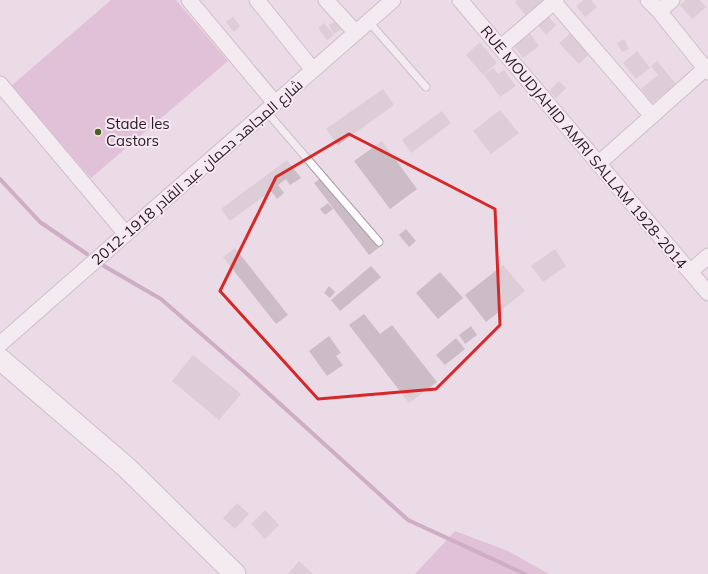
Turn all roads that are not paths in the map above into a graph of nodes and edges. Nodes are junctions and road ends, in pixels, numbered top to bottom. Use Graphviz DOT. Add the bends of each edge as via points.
graph roads {
  1 [pos="189,0"];
  2 [pos="256,0"];
  3 [pos="326,0"];
  4 [pos="392,0"];
  5 [pos="460,0"];
  6 [pos="648,0"];
  7 [pos="672,0"];
  8 [pos="555,1"];
  9 [pos="659,11"];
  10 [pos="368,22"];
  11 [pos="356,33"];
  12 [pos="500,48"];
  13 [pos="707,69"];
  14 [pos="314,70"];
  15 [pos="0,84"];
  16 [pos="426,87"];
  17 [pos="271,107"];
  18 [pos="652,116"];
  19 [pos="598,163"];
  20 [pos="126,234"];
  21 [pos="379,242"];
  22 [pos="708,256"];
  23 [pos="690,272"];
  24 [pos="708,293"];
  25 [pos="0,344"];
  26 [pos="0,359"];
  27 [pos="220,567"];
  28 [pos="235,574"];
  1 -- 17 [label="street"];
  2 -- 14 [label="street"];
  3 -- 11 [label="street"];
  4 -- 10 [label="street, شارع المجاهد دحمان عبد القادر 1918-2012"];
  5 -- 12 [label="street, RUE MOUDJAHID AMRI SALLAM 1928-2014"];
  6 -- 9 [label="street"];
  7 -- 9 [label="street"];
  8 -- 12 [label="street"];
  8 -- 18 [label="street"];
  9 -- 13 [label="street"];
  10 -- 11 [label="street, شارع المجاهد دحمان عبد القادر 1918-2012"];
  10 -- 16 [label="lane"];
  11 -- 14 [label="street, شارع المجاهد دحمان عبد القادر 1918-2012"];
  12 -- 19 [label="street, RUE MOUDJAHID AMRI SALLAM 1928-2014"];
  13 -- 18 [label="street"];
  14 -- 17 [label="street, شارع المجاهد دحمان عبد القادر 1918-2012"];
  15 -- 20 [label="street"];
  17 -- 20 [label="street, شارع المجاهد دحمان عبد القادر 1918-2012"];
  17 -- 21 [label="lane"];
  18 -- 19 [label="street"];
  19 -- 23 [label="street, RUE MOUDJAHID AMRI SALLAM 1928-2014"];
  20 -- 25 [label="street, شارع المجاهد دحمان عبد القادر 1918-2012"];
  22 -- 23 [label="street"];
  23 -- 24 [label="street, RUE MOUDJAHID AMRI SALLAM 1928-2014"];
  26 -- 27 [label="main road" via="126,467"];
  27 -- 28 [label="main road"];
}
